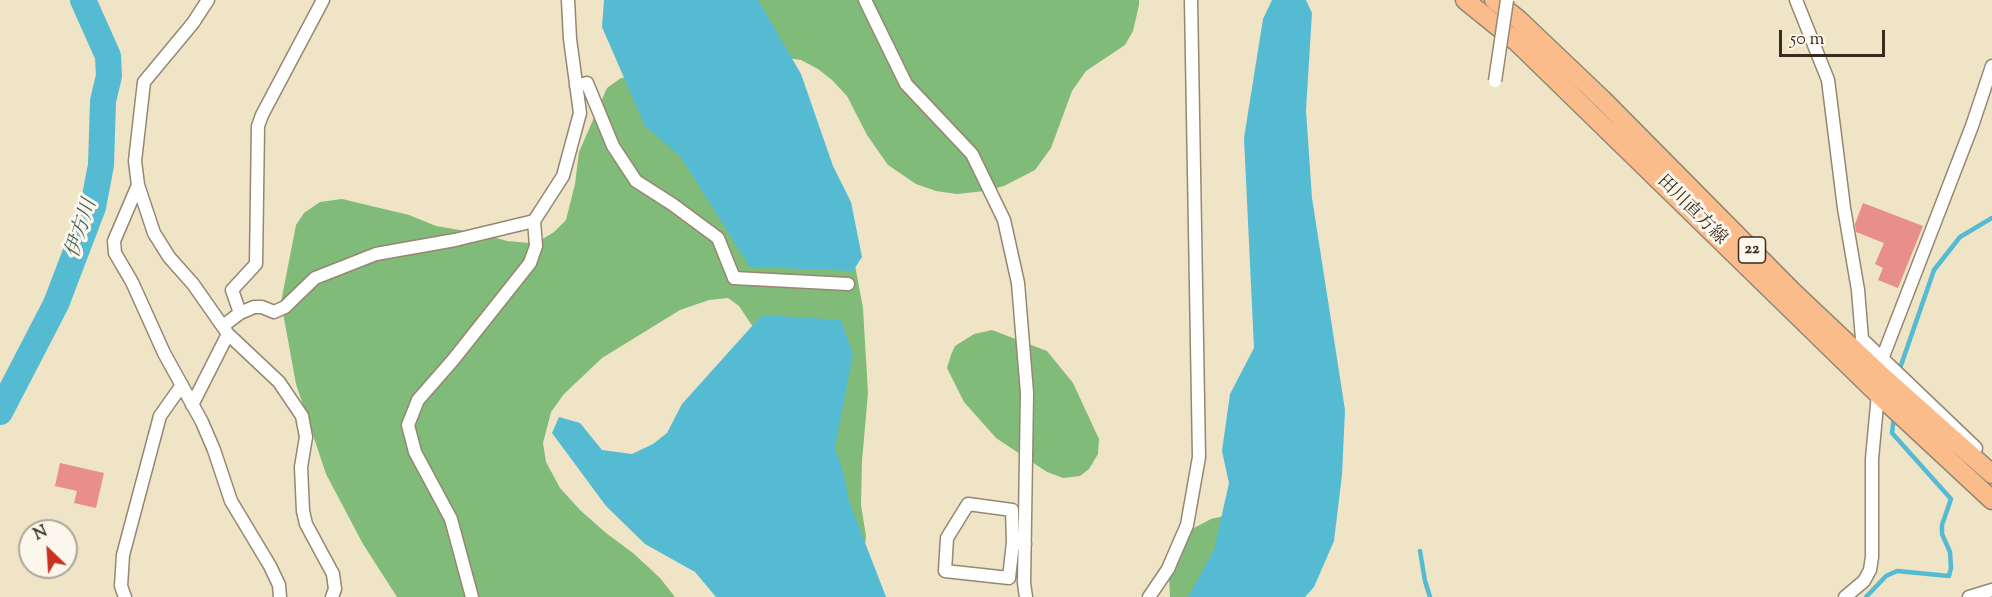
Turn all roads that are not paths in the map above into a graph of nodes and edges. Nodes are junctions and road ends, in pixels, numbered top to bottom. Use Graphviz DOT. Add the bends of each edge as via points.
graph roads {
  1 [pos="208,0"];
  2 [pos="323,0"];
  3 [pos="568,0"];
  4 [pos="865,0"];
  5 [pos="1191,0"];
  6 [pos="1465,0"];
  7 [pos="1494,0"];
  8 [pos="1507,0"];
  9 [pos="1796,0"];
  10 [pos="1992,66"];
  11 [pos="1495,81"];
  12 [pos="576,86"];
  13 [pos="138,185"];
  14 [pos="534,222"];
  15 [pos="848,284"];
  16 [pos="240,313"];
  17 [pos="225,330"];
  18 [pos="1882,359"];
  19 [pos="182,385"];
  20 [pos="1878,394"];
  21 [pos="192,405"];
  22 [pos="1992,464"];
  23 [pos="1992,474"];
  24 [pos="1992,500"];
  25 [pos="1019,543"];
  26 [pos="1992,590"];
  27 [pos="124,597"];
  28 [pos="280,597"];
  29 [pos="332,597"];
  30 [pos="472,597"];
  31 [pos="1026,597"];
  32 [pos="1149,597"];
  33 [pos="1845,597"];
  34 [pos="1970,597"];
  1 -- 13 [label="street" via="144,82 135,161"];
  2 -- 16 [label="street" via="258,126 256,264 232,290"];
  3 -- 12 [label="street"];
  4 -- 25 [label="street" via="906,84 972,154 1004,220 1018,283 1027,393"];
  5 -- 32 [label="street" via="1199,458 1186,525 1168,569"];
  6 -- 20 [label="main road, 田川直方線 / 22" via="1526,50"];
  7 -- 23 [label="main road, 田川直方線 / 22" via="1602,99 1793,292"];
  8 -- 11 [label="street, bridge"];
  9 -- 18 [label="street" via="1828,80 1862,339"];
  10 -- 18 [label="street"];
  12 -- 14 [label="street" via="580,113 563,176"];
  12 -- 15 [label="street" via="587,83 613,146 636,181 718,238 734,278"];
  13 -- 17 [label="street" via="154,233"];
  13 -- 19 [label="street" via="114,241 115,254"];
  14 -- 16 [label="street" via="376,254 315,278 285,307 274,312 254,307"];
  14 -- 30 [label="street" via="536,246 530,263 418,400 408,425 415,452 451,519"];
  16 -- 17 [label="street"];
  17 -- 21 [label="street"];
  17 -- 29 [label="street" via="279,382 302,416 306,437 301,467 303,511 333,574"];
  18 -- 22 [label="street"];
  19 -- 21 [label="street"];
  19 -- 27 [label="street" via="160,416 123,555"];
  20 -- 24 [label="main road, 田川直方線 / 22"];
  20 -- 33 [label="street" via="1872,459 1870,570 1864,581"];
  21 -- 28 [label="street" via="214,450 231,501 270,566"];
  25 -- 25 [label="street" via="1012,510 968,504 947,538 945,570 1009,578"];
  25 -- 31 [label="street"];
  26 -- 34 [label="street"];
}
